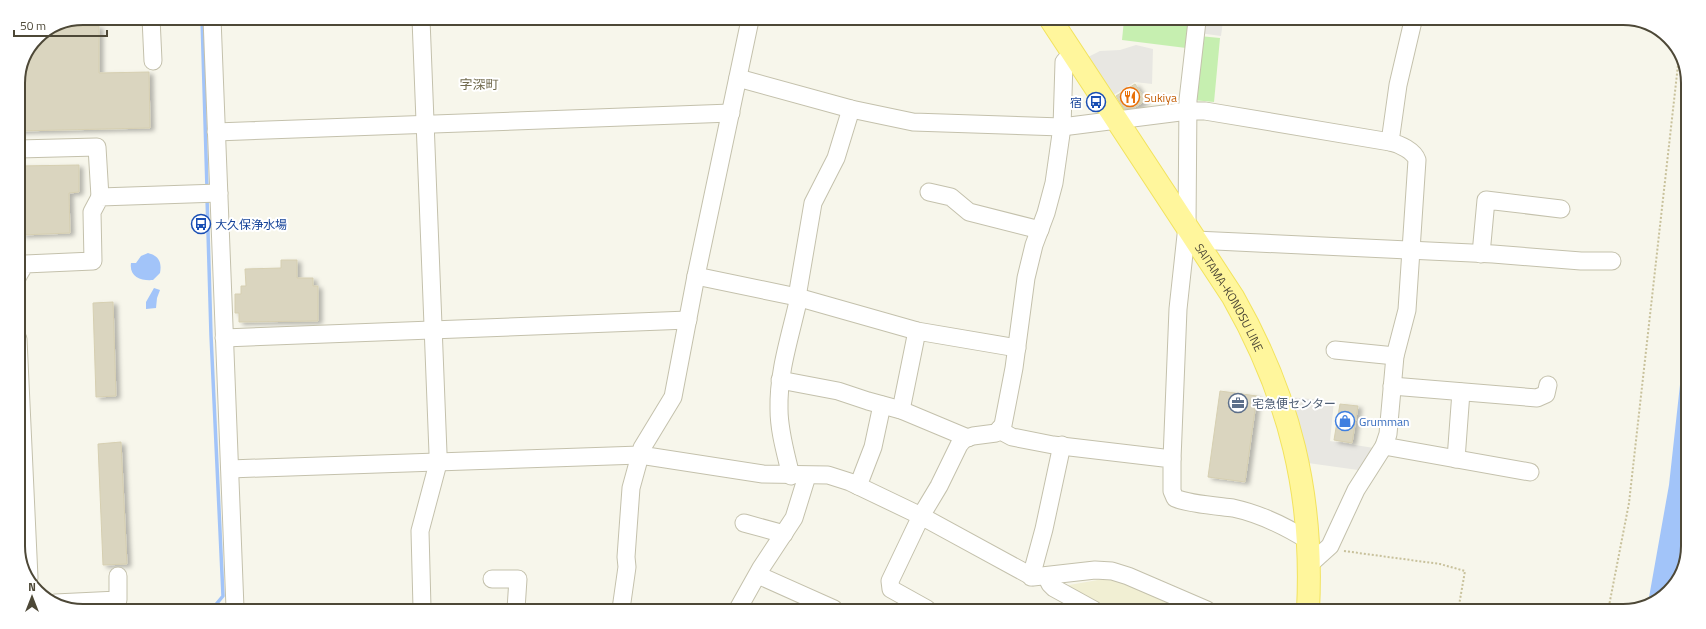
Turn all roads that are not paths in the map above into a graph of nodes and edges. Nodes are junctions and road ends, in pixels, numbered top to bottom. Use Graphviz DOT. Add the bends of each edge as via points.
graph roads {
  1 [pos="152,25"];
  2 [pos="212,25"];
  3 [pos="421,25"];
  4 [pos="749,25"];
  5 [pos="1058,25"];
  6 [pos="1197,25"];
  7 [pos="1412,25"];
  8 [pos="1072,53"];
  9 [pos="153,61"];
  10 [pos="738,78"];
  11 [pos="851,109"];
  12 [pos="1188,111"];
  13 [pos="731,113"];
  14 [pos="1117,121"];
  15 [pos="425,124"];
  16 [pos="1062,127"];
  17 [pos="216,132"];
  18 [pos="1390,142"];
  19 [pos="25,149"];
  20 [pos="929,192"];
  21 [pos="219,193"];
  22 [pos="100,197"];
  23 [pos="1562,209"];
  24 [pos="1040,230"];
  25 [pos="1191,233"];
  26 [pos="1411,251"];
  27 [pos="1481,254"];
  28 [pos="1612,261"];
  29 [pos="25,266"];
  30 [pos="696,276"];
  31 [pos="798,297"];
  32 [pos="688,320"];
  33 [pos="433,330"];
  34 [pos="917,331"];
  35 [pos="224,338"];
  36 [pos="1017,348"];
  37 [pos="1335,350"];
  38 [pos="1395,356"];
  39 [pos="780,380"];
  40 [pos="1548,385"];
  41 [pos="1392,386"];
  42 [pos="1461,392"];
  43 [pos="882,405"];
  44 [pos="901,410"];
  45 [pos="999,430"];
  46 [pos="968,438"];
  47 [pos="1062,445"];
  48 [pos="1384,446"];
  49 [pos="640,455"];
  50 [pos="1172,459"];
  51 [pos="1456,459"];
  52 [pos="437,462"];
  53 [pos="230,469"];
  54 [pos="1530,472"];
  55 [pos="799,476"];
  56 [pos="858,486"];
  57 [pos="25,491"];
  58 [pos="921,516"];
  59 [pos="744,523"];
  60 [pos="784,534"];
  61 [pos="1319,543"];
  62 [pos="28,566"];
  63 [pos="758,575"];
  64 [pos="118,576"];
  65 [pos="1038,577"];
  66 [pos="492,579"];
  67 [pos="69,602"];
  68 [pos="235,604"];
  69 [pos="422,604"];
  70 [pos="516,604"];
  71 [pos="622,604"];
  72 [pos="741,604"];
  73 [pos="823,604"];
  74 [pos="918,604"];
  75 [pos="1084,604"];
  76 [pos="1193,604"];
  77 [pos="1308,604"];
  1 -- 9 [label="street"];
  2 -- 17 [label="street"];
  3 -- 15 [label="street"];
  4 -- 10 [label="street"];
  5 -- 8 [label="main road, SAITAMA-KONOSU LINE"];
  6 -- 12 [label="street"];
  7 -- 18 [label="street" via="1398,85"];
  8 -- 14 [label="main road, SAITAMA-KONOSU LINE"];
  8 -- 16 [label="street" via="1064,62"];
  10 -- 11 [label="street"];
  10 -- 13 [label="street"];
  11 -- 16 [label="street" via="913,122"];
  11 -- 31 [label="street" via="836,158 813,203"];
  12 -- 14 [label="street"];
  12 -- 18 [label="street" via="1219,112"];
  12 -- 25 [label="street"];
  13 -- 15 [label="street"];
  13 -- 30 [label="street"];
  14 -- 16 [label="street"];
  14 -- 25 [label="main road, SAITAMA-KONOSU LINE"];
  15 -- 17 [label="street"];
  15 -- 33 [label="street"];
  16 -- 24 [label="street" via="1052,191"];
  17 -- 21 [label="street"];
  18 -- 26 [label="street" via="1400,145 1417,158"];
  19 -- 22 [label="street" via="97,147"];
  20 -- 24 [label="street" via="951,197 969,212"];
  21 -- 22 [label="street"];
  21 -- 35 [label="street"];
  22 -- 29 [label="street" via="92,212 93,261"];
  23 -- 27 [label="street" via="1486,200"];
  24 -- 36 [label="street" via="1026,278"];
  25 -- 26 [label="street"];
  25 -- 50 [label="street" via="1178,309"];
  25 -- 61 [label="main road, SAITAMA-KONOSU LINE" via="1240,308 1270,371 1287,420 1305,502"];
  26 -- 27 [label="street"];
  26 -- 38 [label="street" via="1407,310"];
  27 -- 28 [label="street"];
  30 -- 31 [label="street"];
  30 -- 32 [label="street"];
  31 -- 34 [label="street"];
  31 -- 39 [label="street"];
  32 -- 33 [label="street"];
  32 -- 49 [label="street" via="673,397"];
  33 -- 35 [label="street"];
  33 -- 52 [label="street"];
  34 -- 36 [label="street"];
  34 -- 44 [label="street"];
  35 -- 53 [label="street"];
  36 -- 45 [label="street" via="1004,423"];
  37 -- 38 [label="street"];
  38 -- 41 [label="street"];
  39 -- 43 [label="street" via="838,391"];
  39 -- 55 [label="street" via="780,423"];
  40 -- 42 [label="street" via="1546,394 1537,398"];
  41 -- 42 [label="street"];
  41 -- 48 [label="street"];
  42 -- 51 [label="street"];
  43 -- 44 [label="street"];
  43 -- 56 [label="street" via="873,447"];
  44 -- 46 [label="street"];
  45 -- 46 [label="street" via="993,434"];
  45 -- 47 [label="street" via="1012,437"];
  46 -- 58 [label="street" via="957,449"];
  47 -- 50 [label="street"];
  47 -- 65 [label="street" via="1044,529"];
  48 -- 51 [label="street"];
  48 -- 61 [label="street"];
  49 -- 52 [label="street"];
  49 -- 55 [label="street" via="764,474"];
  49 -- 71 [label="street" via="630,494 627,567"];
  50 -- 61 [label="street" via="1172,491 1177,499 1260,515"];
  51 -- 54 [label="street"];
  52 -- 53 [label="street"];
  52 -- 69 [label="street" via="420,531"];
  53 -- 68 [label="street"];
  55 -- 56 [label="street" via="833,476"];
  55 -- 60 [label="street" via="795,515"];
  56 -- 58 [label="street"];
  57 -- 62 [label="street"];
  58 -- 65 [label="street"];
  58 -- 74 [label="street" via="890,581 891,589"];
  59 -- 60 [label="street"];
  60 -- 63 [label="street"];
  61 -- 77 [label="main road, SAITAMA-KONOSU LINE" via="1310,564"];
  63 -- 72 [label="street"];
  63 -- 73 [label="street"];
  64 -- 67 [label="street" via="118,600"];
  65 -- 75 [label="street"];
  65 -- 76 [label="street" via="1095,570 1112,571"];
  66 -- 70 [label="street" via="518,579"];
}
